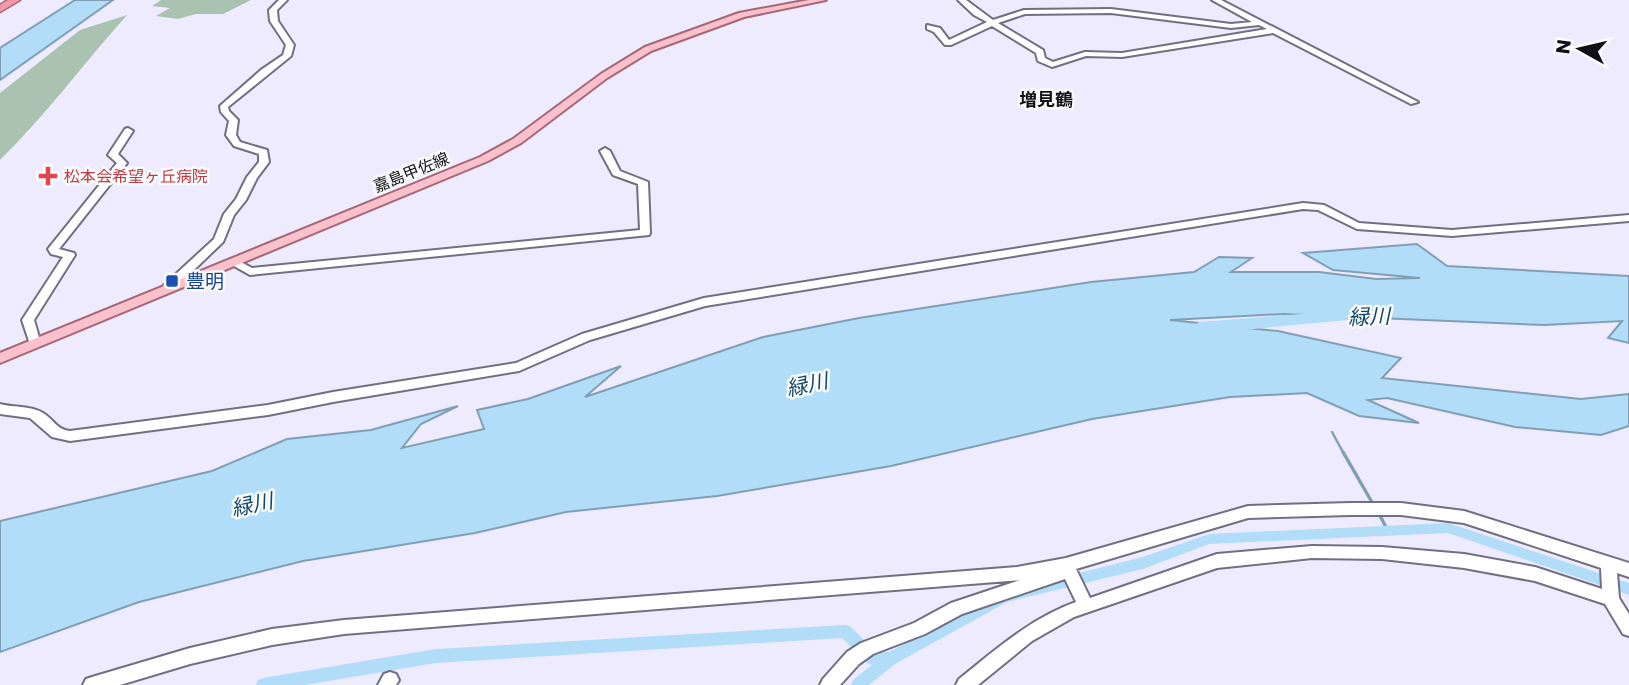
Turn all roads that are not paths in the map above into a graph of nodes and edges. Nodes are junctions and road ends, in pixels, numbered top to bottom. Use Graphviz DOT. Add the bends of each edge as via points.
graph roads {
  1 [pos="6,0"];
  2 [pos="15,0"];
  3 [pos="283,0"];
  4 [pos="822,0"];
  5 [pos="962,0"];
  6 [pos="1216,0"];
  7 [pos="0,4"];
  8 [pos="0,9"];
  9 [pos="992,23"];
  10 [pos="1260,23"];
  11 [pos="930,27"];
  12 [pos="1275,30"];
  13 [pos="1414,102"];
  14 [pos="128,131"];
  15 [pos="605,151"];
  16 [pos="1629,218"];
  17 [pos="233,262"];
  18 [pos="169,288"];
  19 [pos="35,344"];
  20 [pos="0,358"];
  21 [pos="0,408"];
  22 [pos="1609,562"];
  23 [pos="1068,568"];
  24 [pos="1629,570"];
  25 [pos="1611,599"];
  26 [pos="1085,605"];
  27 [pos="1629,629"];
  28 [pos="92,685"];
  29 [pos="829,685"];
  30 [pos="965,685"];
  1 -- 7 [label="highway"];
  2 -- 8 [label="highway"];
  3 -- 18 [label="street" via="273,10 274,22 290,45 287,56 224,106 234,120 231,135 237,144 264,152 264,162 229,214 219,240"];
  4 -- 17 [label="main road, 嘉島甲佐線" via="731,18 648,49 484,159"];
  5 -- 9 [label="street"];
  6 -- 10 [label="street"];
  9 -- 10 [label="street" via="1024,12 1111,11 1231,26"];
  9 -- 11 [label="street" via="951,43"];
  9 -- 12 [label="street" via="1040,52 1041,59 1052,65 1085,54 1122,55"];
  10 -- 12 [label="street"];
  12 -- 13 [label="street"];
  14 -- 19 [label="street" via="113,155 122,163 120,168 53,249 70,255 28,320"];
  15 -- 17 [label="street" via="616,173 643,182 645,233 250,272"];
  16 -- 21 [label="street" via="1452,233 1357,226 1320,207 1303,206 704,302 586,337 519,367 268,410 59,436 34,414"];
  17 -- 18 [label="main road, 嘉島甲佐線"];
  18 -- 19 [label="main road, 嘉島甲佐線"];
  19 -- 20 [label="main road, 嘉島甲佐線"];
  22 -- 23 [label="street" via="1464,517 1376,509 1248,512"];
  22 -- 24 [label="street"];
  22 -- 25 [label="street"];
  23 -- 26 [label="street"];
  23 -- 28 [label="street" via="344,627 214,650"];
  23 -- 29 [label="street" via="957,608 919,629 867,648"];
  25 -- 26 [label="street" via="1535,574 1464,561 1312,552 1217,561"];
  25 -- 27 [label="street"];
  26 -- 30 [label="street" via="1026,636"];
}
